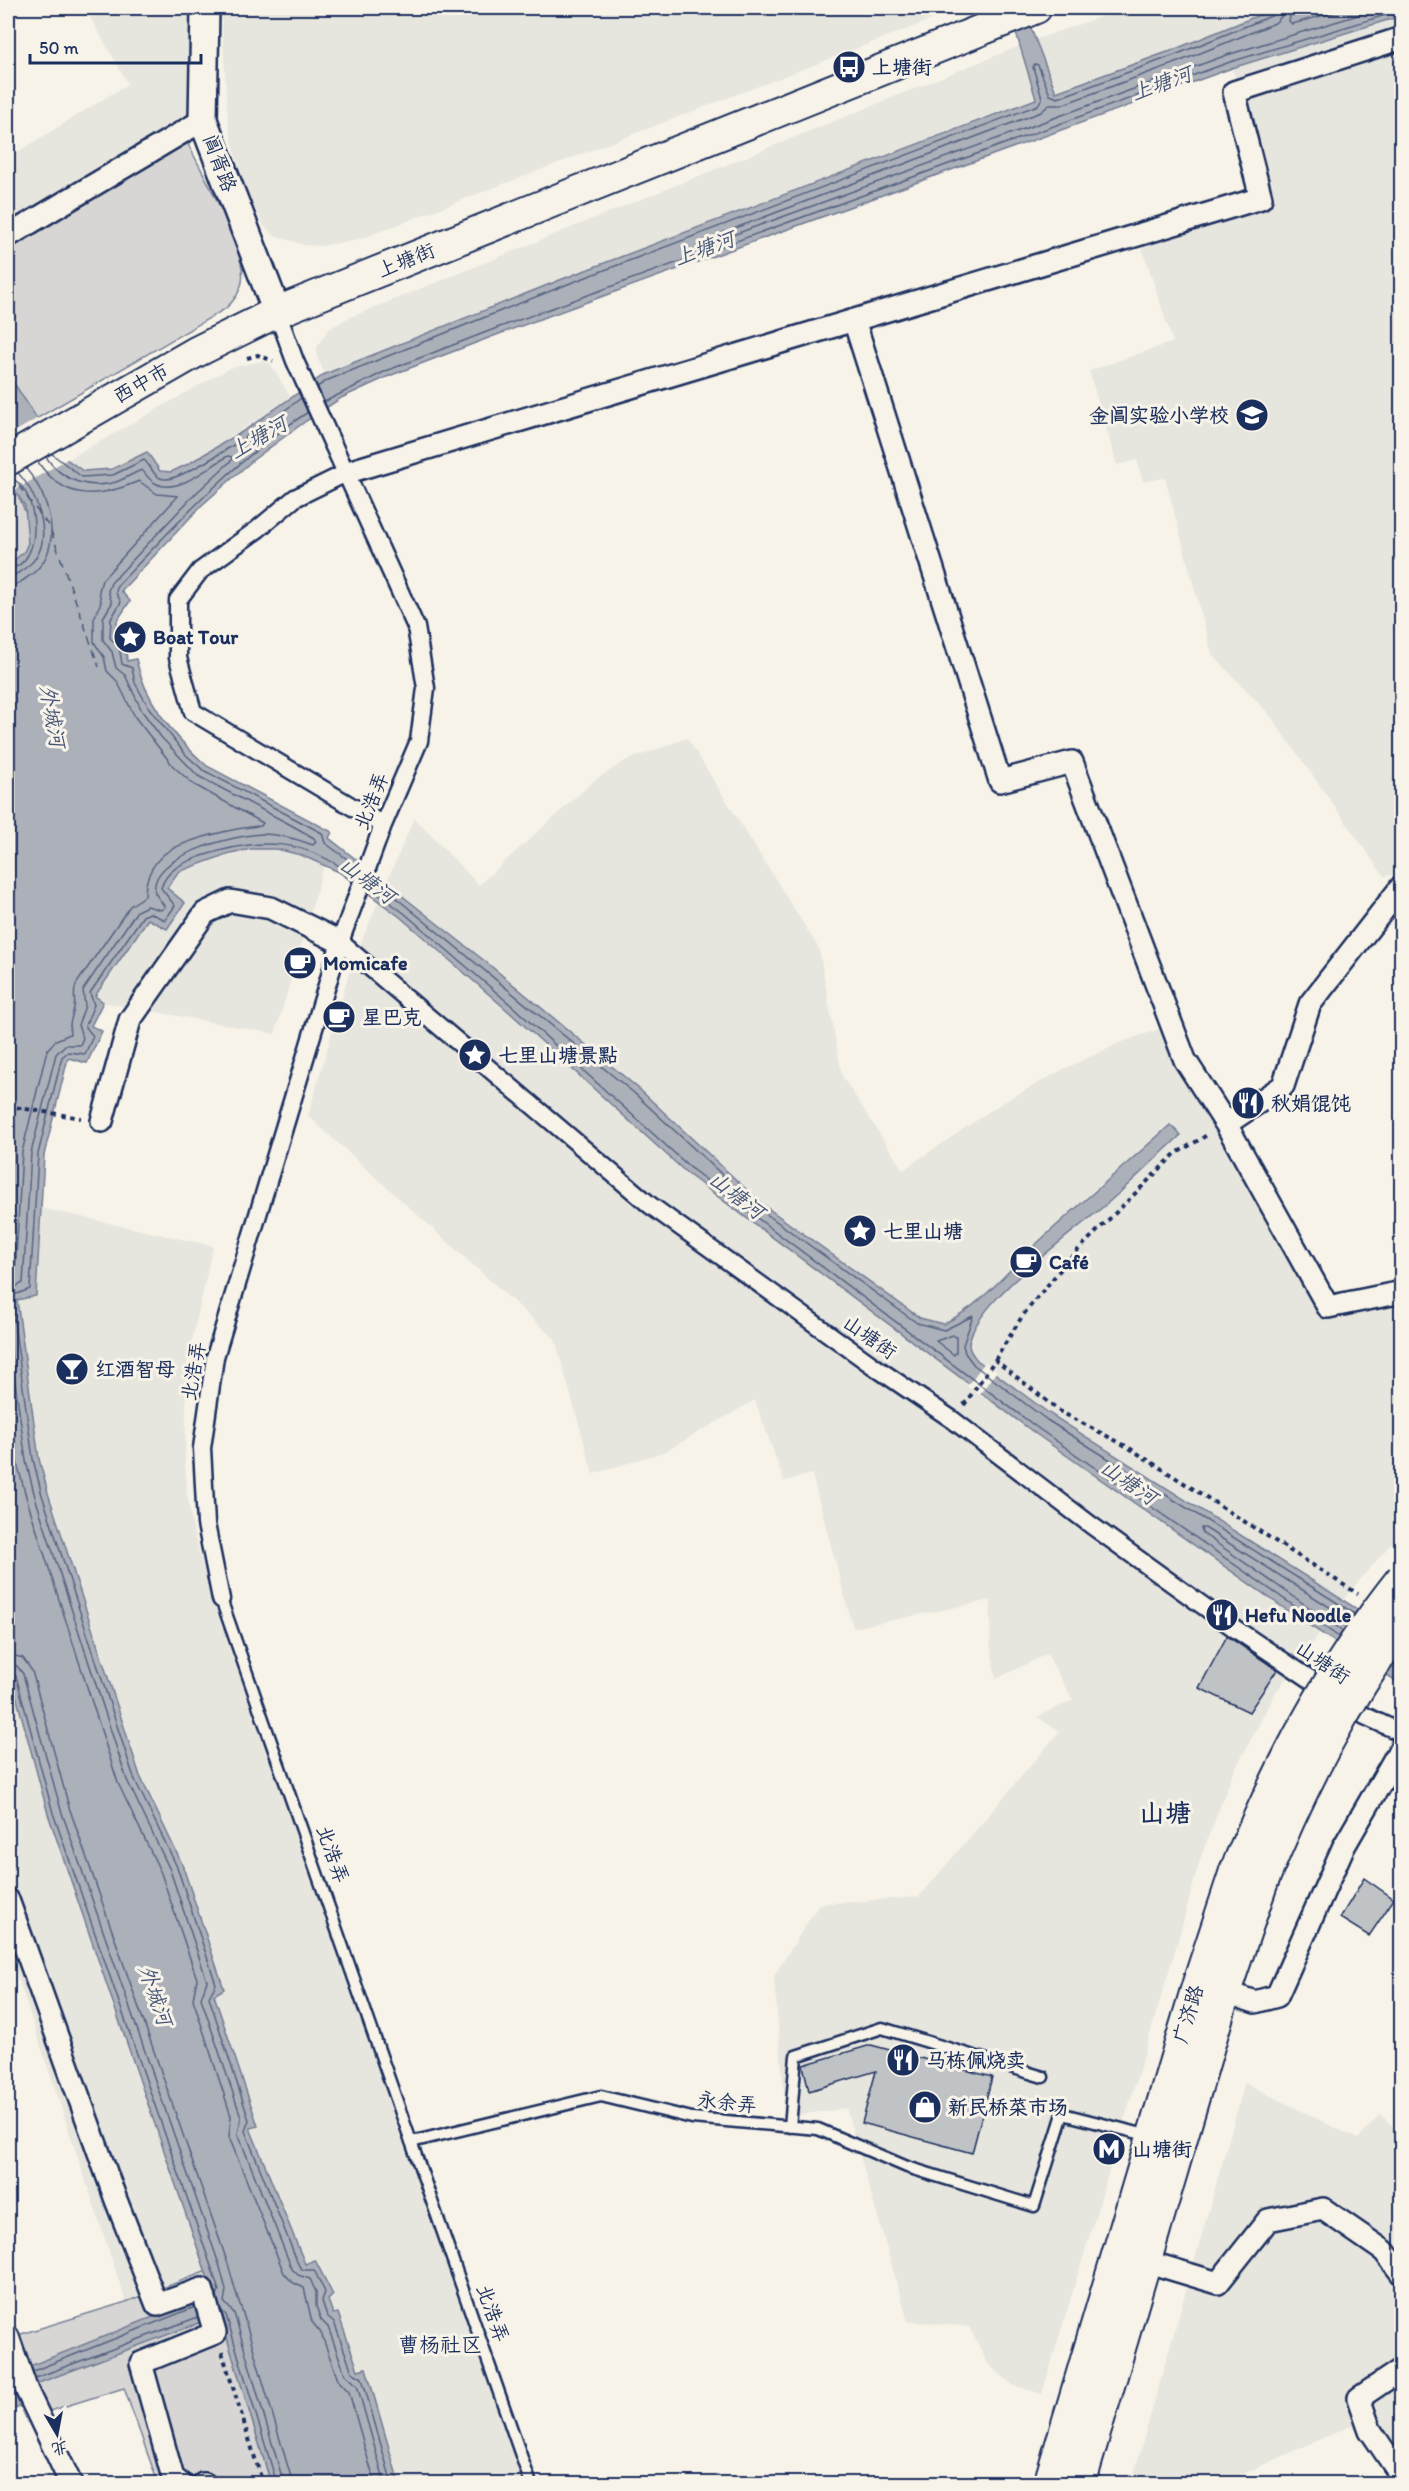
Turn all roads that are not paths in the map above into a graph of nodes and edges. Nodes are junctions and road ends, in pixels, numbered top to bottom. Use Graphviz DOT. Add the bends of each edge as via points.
graph roads {
  1 [pos="204,8"];
  2 [pos="1024,12"];
  3 [pos="1401,38"];
  4 [pos="203,120"];
  5 [pos="8,236"];
  6 [pos="277,312"];
  7 [pos="854,320"];
  8 [pos="8,460"];
  9 [pos="348,472"];
  10 [pos="383,825"];
  11 [pos="1401,886"];
  12 [pos="340,942"];
  13 [pos="102,1121"];
  14 [pos="1226,1124"];
  15 [pos="1401,1292"];
  16 [pos="1401,1578"];
  17 [pos="221,1599"];
  18 [pos="1401,1625"];
  19 [pos="1401,1733"];
  20 [pos="1401,1746"];
  21 [pos="1249,1876"];
  22 [pos="8,1900"];
  23 [pos="1226,1992"];
  24 [pos="1043,2077"];
  25 [pos="790,2127"];
  26 [pos="1152,2136"];
  27 [pos="411,2142"];
  28 [pos="1145,2261"];
  29 [pos="1401,2274"];
  30 [pos="8,2337"];
  31 [pos="1401,2369"];
  32 [pos="1401,2476"];
  33 [pos="71,2484"];
  34 [pos="181,2484"];
  35 [pos="531,2484"];
  36 [pos="1049,2484"];
  37 [pos="1080,2484"];
  1 -- 4 [label="street, 阊胥路"];
  2 -- 6 [label="main road, 上塘街"];
  3 -- 7 [label="street" via="1234,92 1261,198"];
  4 -- 5 [label="street"];
  4 -- 6 [label="street, 阊胥路"];
  6 -- 8 [label="main road, 西中市" via="196,352"];
  6 -- 9 [label="street, 北浩弄" via="295,361"];
  7 -- 9 [label="street"];
  7 -- 14 [label="street" via="1000,781 1072,762 1185,1060"];
  9 -- 10 [label="street, 北浩弄" via="416,627 426,688 419,741"];
  9 -- 10 [label="street" via="295,498 200,571 178,600 178,658 193,712"];
  10 -- 12 [label="street, 北浩弄"];
  11 -- 14 [label="street" via="1310,1004 1282,1086"];
  12 -- 13 [label="street" via="271,908 230,901 205,913 130,1020"];
  12 -- 17 [label="street, 北浩弄" via="214,1357 202,1448 206,1524"];
  12 -- 19 [label="street, 山塘街" via="650,1205 953,1420 1234,1628 1365,1716"];
  14 -- 15 [label="street" via="1328,1307"];
  16 -- 21 [label="main road, 广济路, bridge" via="1348,1651 1276,1776"];
  17 -- 27 [label="lane, 北浩弄"];
  18 -- 21 [label="main road, 广济路, bridge"];
  20 -- 23 [label="street" via="1343,1848 1277,1996 1255,2002"];
  21 -- 23 [label="main road, 广济路"];
  21 -- 26 [label="main road, 广济路" via="1198,1983"];
  22 -- 34 [label="street" via="157,2305 202,2289 215,2333 141,2363 173,2478"];
  23 -- 28 [label="main road, 广济路"];
  24 -- 25 [label="lane" via="882,2028 796,2056"];
  25 -- 26 [label="lane, 永余弄" via="818,2129 907,2167 1034,2205 1063,2114"];
  25 -- 27 [label="lane, 永余弄" via="692,2118 601,2096"];
  26 -- 36 [label="main road, 广济路"];
  27 -- 35 [label="lane, 北浩弄"];
  28 -- 29 [label="street" via="1218,2283 1268,2220 1323,2209 1384,2251"];
  28 -- 37 [label="main road, 广济路"];
  30 -- 33 [label="street" via="27,2391"];
  31 -- 32 [label="street" via="1359,2398 1370,2430"];
}
